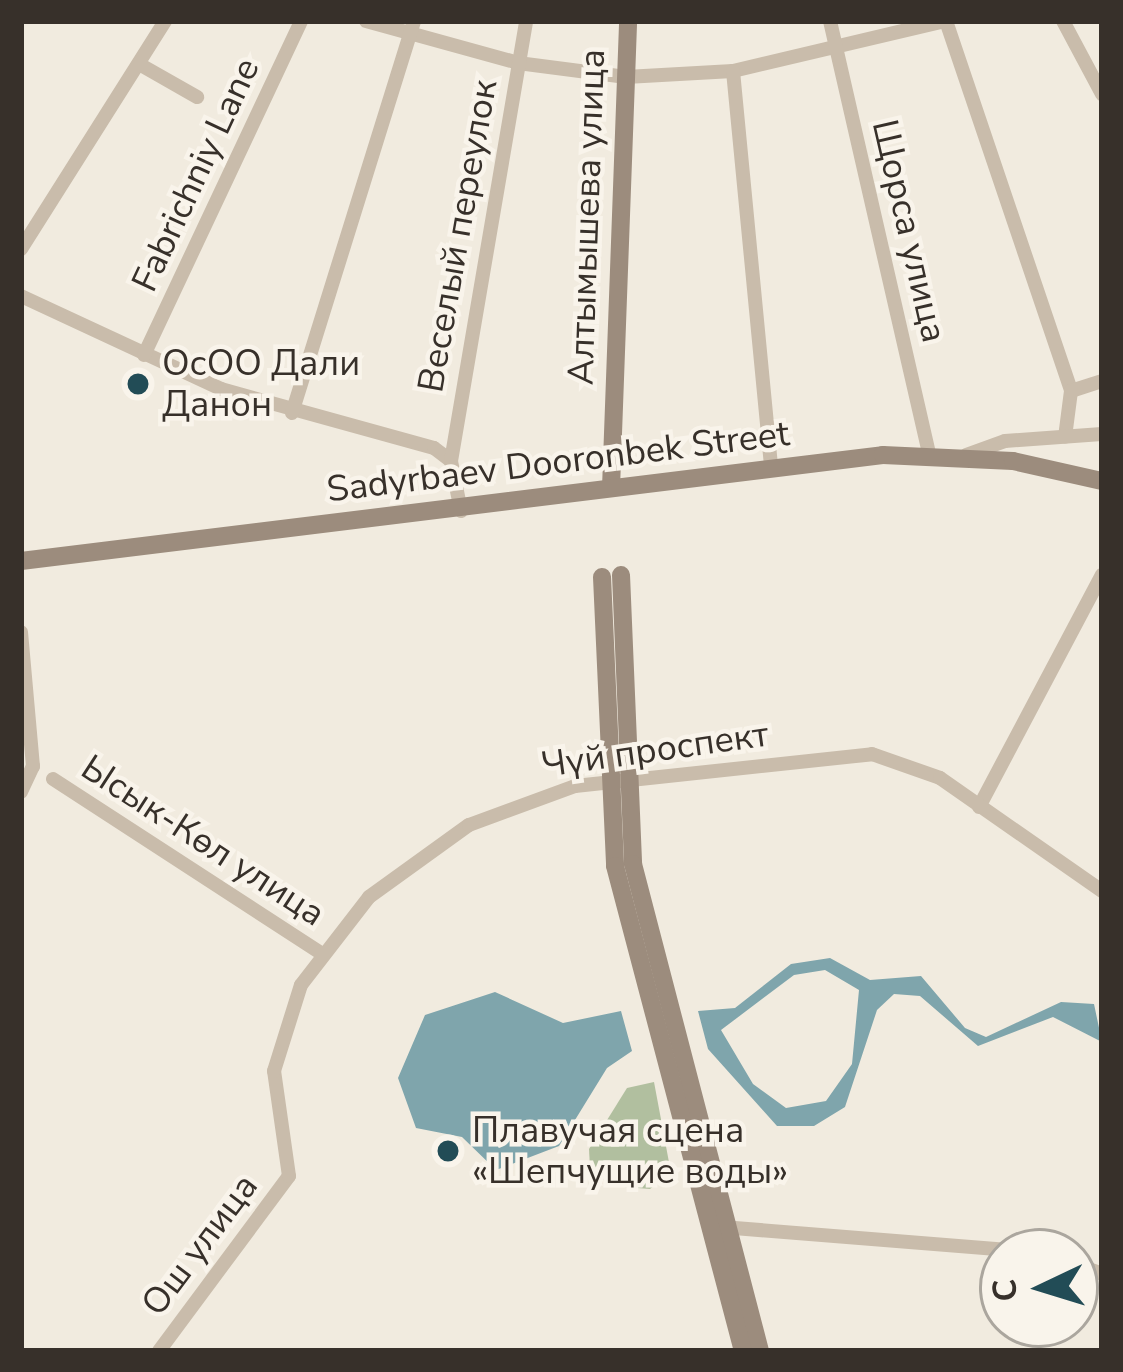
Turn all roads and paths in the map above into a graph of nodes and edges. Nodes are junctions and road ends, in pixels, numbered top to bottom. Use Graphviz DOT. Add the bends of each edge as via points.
graph roads {
  1 [pos="166,21"];
  2 [pos="301,21"];
  3 [pos="367,21"];
  4 [pos="414,21"];
  5 [pos="526,21"];
  6 [pos="628,21"];
  7 [pos="830,21"];
  8 [pos="945,21"];
  9 [pos="1063,21"];
  10 [pos="408,38"];
  11 [pos="838,52"];
  12 [pos="518,63"];
  13 [pos="139,64"];
  14 [pos="733,71"];
  15 [pos="626,77"];
  16 [pos="1102,94"];
  17 [pos="197,97"];
  18 [pos="21,249"];
  19 [pos="21,296"];
  20 [pos="145,355"];
  21 [pos="1102,381"];
  22 [pos="1071,392"];
  23 [pos="292,413"];
  24 [pos="1102,434"];
  25 [pos="1065,437"];
  26 [pos="928,454"];
  27 [pos="964,456"];
  28 [pos="451,461"];
  29 [pos="771,468"];
  30 [pos="1102,482"];
  31 [pos="610,488"];
  32 [pos="461,512"];
  33 [pos="21,561"];
  34 [pos="1102,575"];
  35 [pos="611,576"];
  36 [pos="21,632"];
  37 [pos="53,779"];
  38 [pos="619,779"];
  39 [pos="21,792"];
  40 [pos="979,807"];
  41 [pos="1102,891"];
  42 [pos="321,952"];
  43 [pos="290,1176"];
  44 [pos="720,1228"];
  45 [pos="979,1248"];
  46 [pos="159,1351"];
  47 [pos="743,1351"];
  48 [pos="760,1351"];
  1 -- 13 [label="street"];
  2 -- 20 [label="street, Fabrichniy Lane"];
  3 -- 10 [label="street"];
  4 -- 10 [label="street"];
  5 -- 12 [label="street, Веселый переулок"];
  6 -- 15 [label="main road, Алтымышева улица"];
  7 -- 11 [label="street, Щорса улица"];
  8 -- 11 [label="street"];
  8 -- 22 [label="street"];
  9 -- 16 [label="street"];
  10 -- 12 [label="street"];
  10 -- 23 [label="street"];
  11 -- 14 [label="street"];
  11 -- 26 [label="street, Щорса улица"];
  12 -- 15 [label="street"];
  12 -- 28 [label="street, Веселый переулок"];
  13 -- 17 [label="street"];
  13 -- 18 [label="street"];
  14 -- 15 [label="street"];
  14 -- 29 [label="street"];
  15 -- 31 [label="main road, Алтымышева улица"];
  19 -- 20 [label="street"];
  20 -- 23 [label="street"];
  21 -- 22 [label="street"];
  22 -- 25 [label="street"];
  23 -- 28 [label="street"];
  24 -- 25 [label="street"];
  25 -- 27 [label="street"];
  26 -- 27 [label="main road, Sadyrbaev Dooronbek Street"];
  26 -- 29 [label="main road, Sadyrbaev Dooronbek Street"];
  27 -- 30 [label="main road, Sadyrbaev Dooronbek Street"];
  28 -- 32 [label="street"];
  29 -- 31 [label="main road, Sadyrbaev Dooronbek Street"];
  31 -- 32 [label="main road, Sadyrbaev Dooronbek Street"];
  32 -- 33 [label="main road, Sadyrbaev Dooronbek Street"];
  34 -- 40 [label="street"];
  35 -- 38 [label="main road"];
  36 -- 39 [label="street" via="33,766"];
  37 -- 42 [label="street, Ысык-Көл улица"];
  38 -- 40 [label="street, Чүй проспект" via="872,754 924,769"];
  38 -- 42 [label="street, Чүй проспект" via="546,793 446,838 369,897"];
  38 -- 44 [label="main road" via="615,866"];
  40 -- 41 [label="street, Чүй проспект"];
  42 -- 43 [label="street, Чүй проспект" via="274,1071"];
  43 -- 46 [label="street, Ош улица"];
  44 -- 45 [label="street"];
  44 -- 47 [label="main road"];
  44 -- 48 [label="main road"];
}
